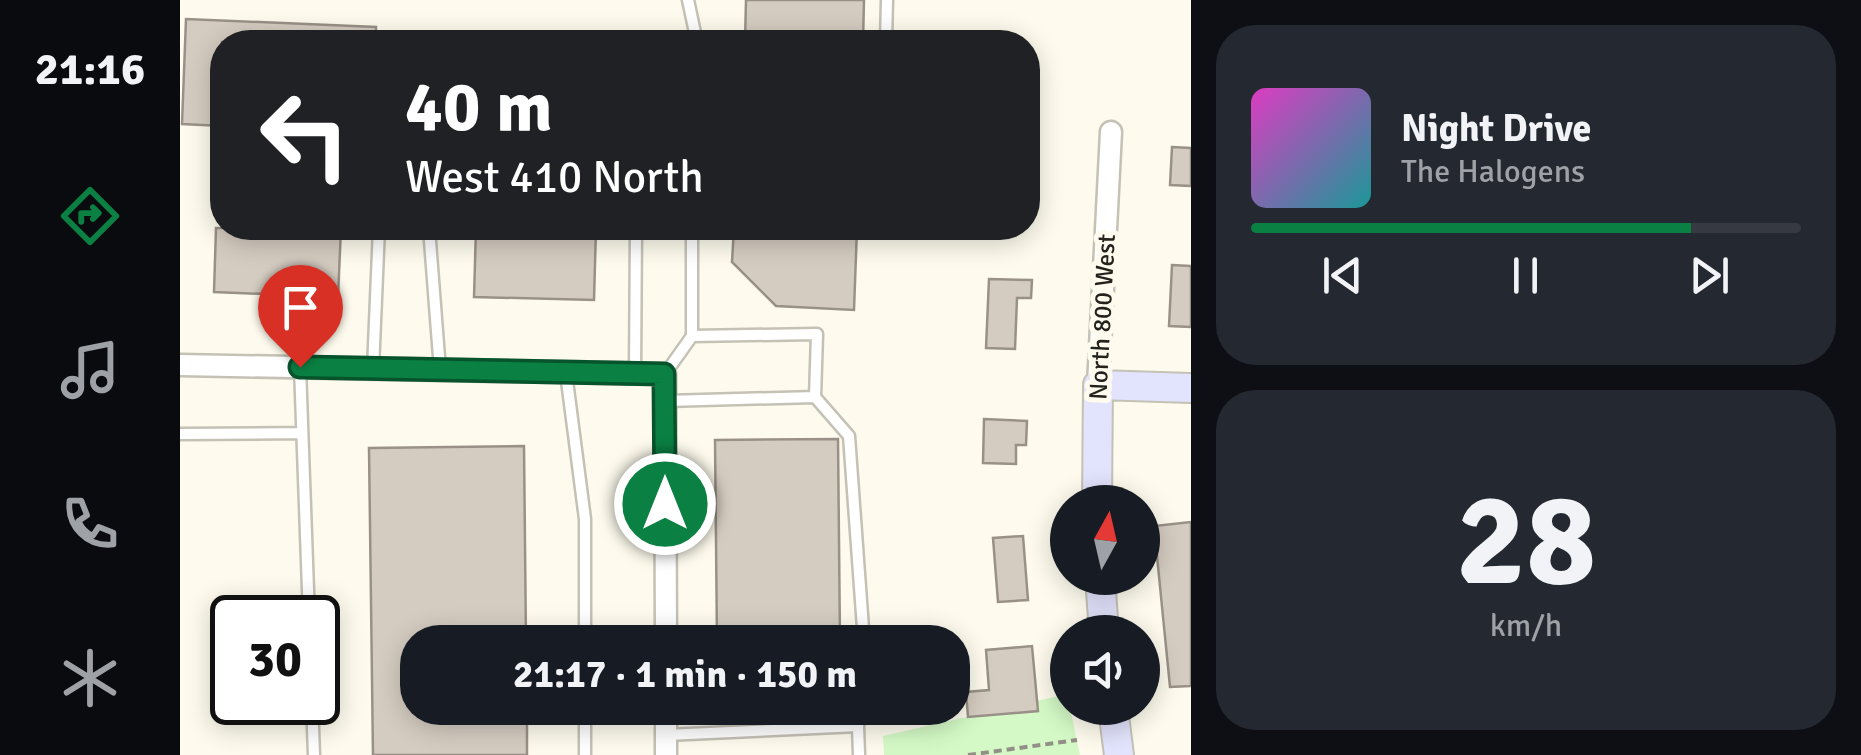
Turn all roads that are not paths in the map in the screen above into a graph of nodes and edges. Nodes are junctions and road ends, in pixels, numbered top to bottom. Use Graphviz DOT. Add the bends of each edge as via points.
graph roads {
  1 [pos="688,0"];
  2 [pos="886,0"];
  3 [pos="694,30"];
  4 [pos="886,30"];
  5 [pos="1111,132"];
  6 [pos="378,240"];
  7 [pos="430,240"];
  8 [pos="636,240"];
  9 [pos="692,240"];
  10 [pos="692,336"];
  11 [pos="180,365"];
  12 [pos="300,367"];
  13 [pos="373,368"];
  14 [pos="440,370"];
  15 [pos="566,372"];
  16 [pos="635,374"];
  17 [pos="664,374"];
  18 [pos="1098,385"];
  19 [pos="1191,388"];
  20 [pos="815,397"];
  21 [pos="664,401"];
  22 [pos="302,433"];
  23 [pos="180,434"];
  24 [pos="1098,485"];
  25 [pos="308,595"];
  26 [pos="585,625"];
  27 [pos="666,625"];
  28 [pos="863,625"];
  29 [pos="313,725"];
  30 [pos="585,725"];
  31 [pos="1115,725"];
  32 [pos="858,726"];
  33 [pos="666,745"];
  34 [pos="314,755"];
  35 [pos="584,755"];
  36 [pos="859,755"];
  37 [pos="1119,755"];
  1 -- 3 [label="lane"];
  2 -- 4 [label="lane"];
  5 -- 18 [label="street, North 800 West"];
  6 -- 13 [label="lane"];
  7 -- 14 [label="lane"];
  8 -- 16 [label="lane"];
  9 -- 10 [label="lane"];
  10 -- 17 [label="lane"];
  10 -- 20 [label="lane" via="816,334"];
  11 -- 12 [label="street"];
  12 -- 13 [label="street"];
  12 -- 22 [label="lane"];
  13 -- 14 [label="street"];
  14 -- 15 [label="street"];
  15 -- 16 [label="street"];
  15 -- 26 [label="lane" via="585,519"];
  16 -- 17 [label="street"];
  17 -- 21 [label="street"];
  18 -- 19 [label="street"];
  18 -- 24 [label="street, North 800 West"];
  20 -- 21 [label="lane"];
  20 -- 28 [label="lane" via="850,436"];
  21 -- 27 [label="street"];
  22 -- 23 [label="lane"];
  22 -- 25 [label="lane"];
  29 -- 34 [label="lane"];
  30 -- 35 [label="lane"];
  31 -- 37 [label="street"];
  32 -- 33 [label="lane"];
  32 -- 36 [label="lane"];
}
